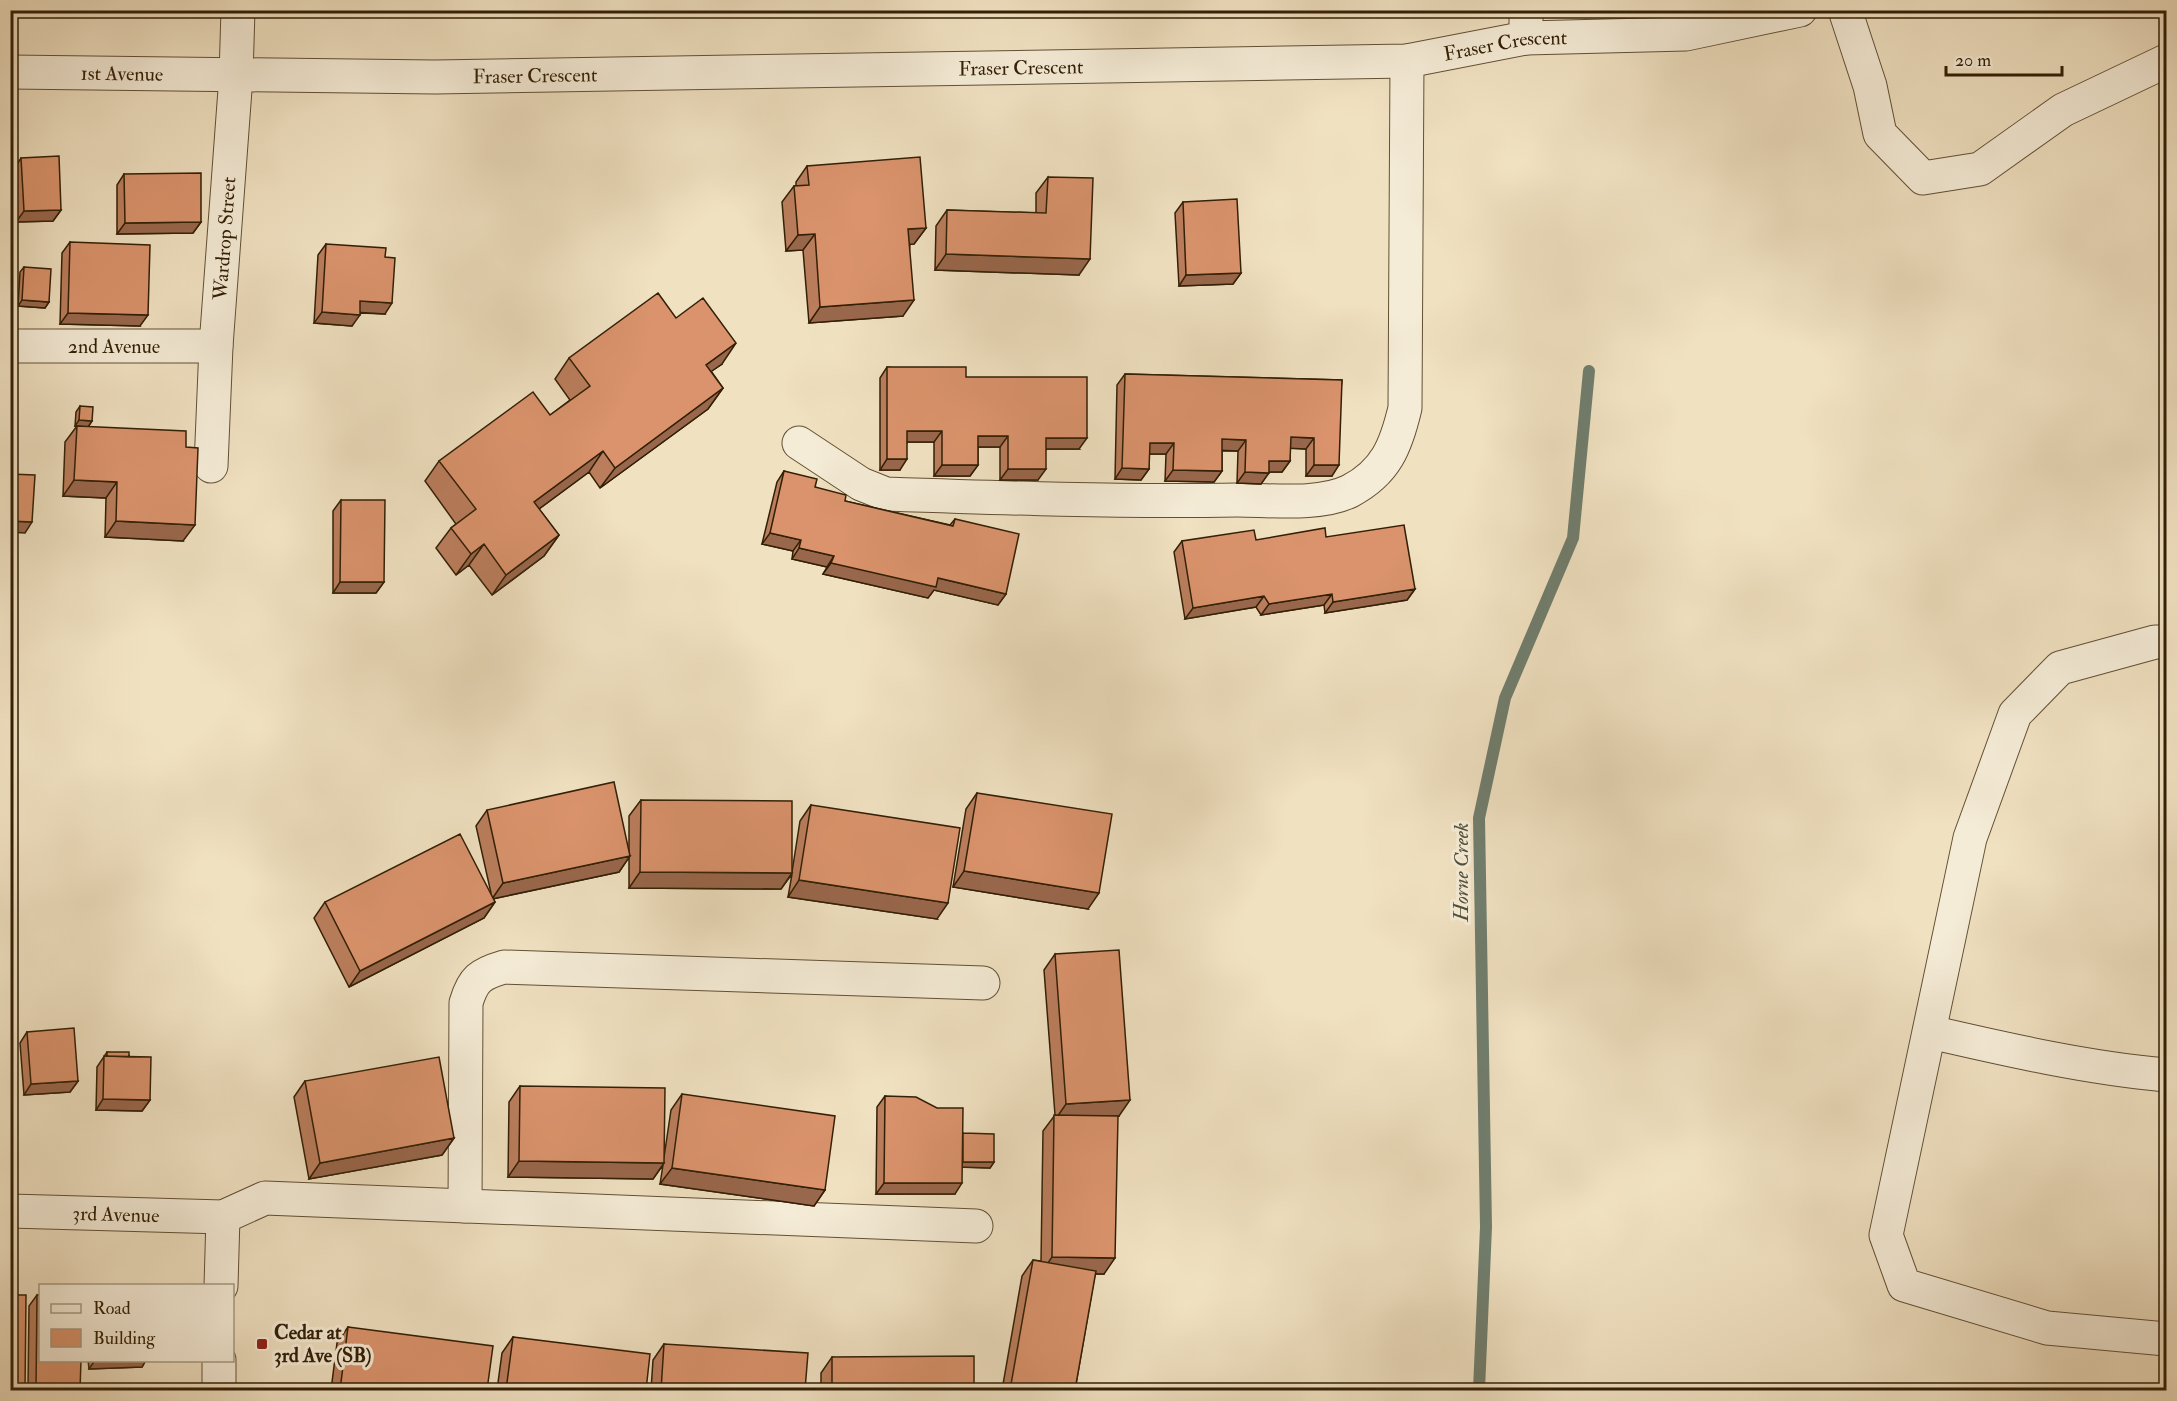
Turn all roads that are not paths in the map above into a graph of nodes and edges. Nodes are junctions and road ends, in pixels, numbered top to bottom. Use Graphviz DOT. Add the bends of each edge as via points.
graph roads {
  1 [pos="238,10"];
  2 [pos="1800,10"];
  3 [pos="1845,10"];
  4 [pos="1526,24"];
  5 [pos="2166,61"];
  6 [pos="1407,62"];
  7 [pos="10,72"];
  8 [pos="236,76"];
  9 [pos="10,346"];
  10 [pos="216,346"];
  11 [pos="799,443"];
  12 [pos="211,466"];
  13 [pos="2166,642"];
  14 [pos="983,983"];
  15 [pos="1930,1032"];
  16 [pos="2166,1075"];
  17 [pos="465,1206"];
  18 [pos="10,1211"];
  19 [pos="223,1217"];
  20 [pos="976,1226"];
  21 [pos="221,1284"];
  22 [pos="2166,1339"];
  23 [pos="219,1362"];
  24 [pos="219,1390"];
  1 -- 8 [label="street, Wardrop Street"];
  2 -- 4 [label="street, Fraser Crescent" via="1686,34"];
  3 -- 5 [label="street" via="1870,86 1880,134 1923,178 1980,169 2063,110"];
  4 -- 6 [label="street, Fraser Crescent"];
  6 -- 8 [label="street, Fraser Crescent"];
  6 -- 11 [label="street" via="1405,408 1398,438 1378,472 1348,492 1320,500 1155,501 886,494 861,484"];
  7 -- 8 [label="street, 1st Avenue"];
  8 -- 10 [label="street, Wardrop Street"];
  9 -- 10 [label="street, 2nd Avenue"];
  10 -- 12 [label="street, Wardrop Street"];
  13 -- 15 [label="street" via="2060,668 2015,714 1970,838"];
  14 -- 17 [label="street" via="504,967 483,973 471,987 466,1003"];
  15 -- 16 [label="street" via="2021,1053"];
  15 -- 22 [label="street" via="1886,1235 1904,1285 2047,1328"];
  17 -- 19 [label="street" via="265,1198"];
  17 -- 20 [label="street"];
  18 -- 19 [label="street, 3rd Avenue"];
  19 -- 21 [label="street"];
  23 -- 24 [label="street"];
}
